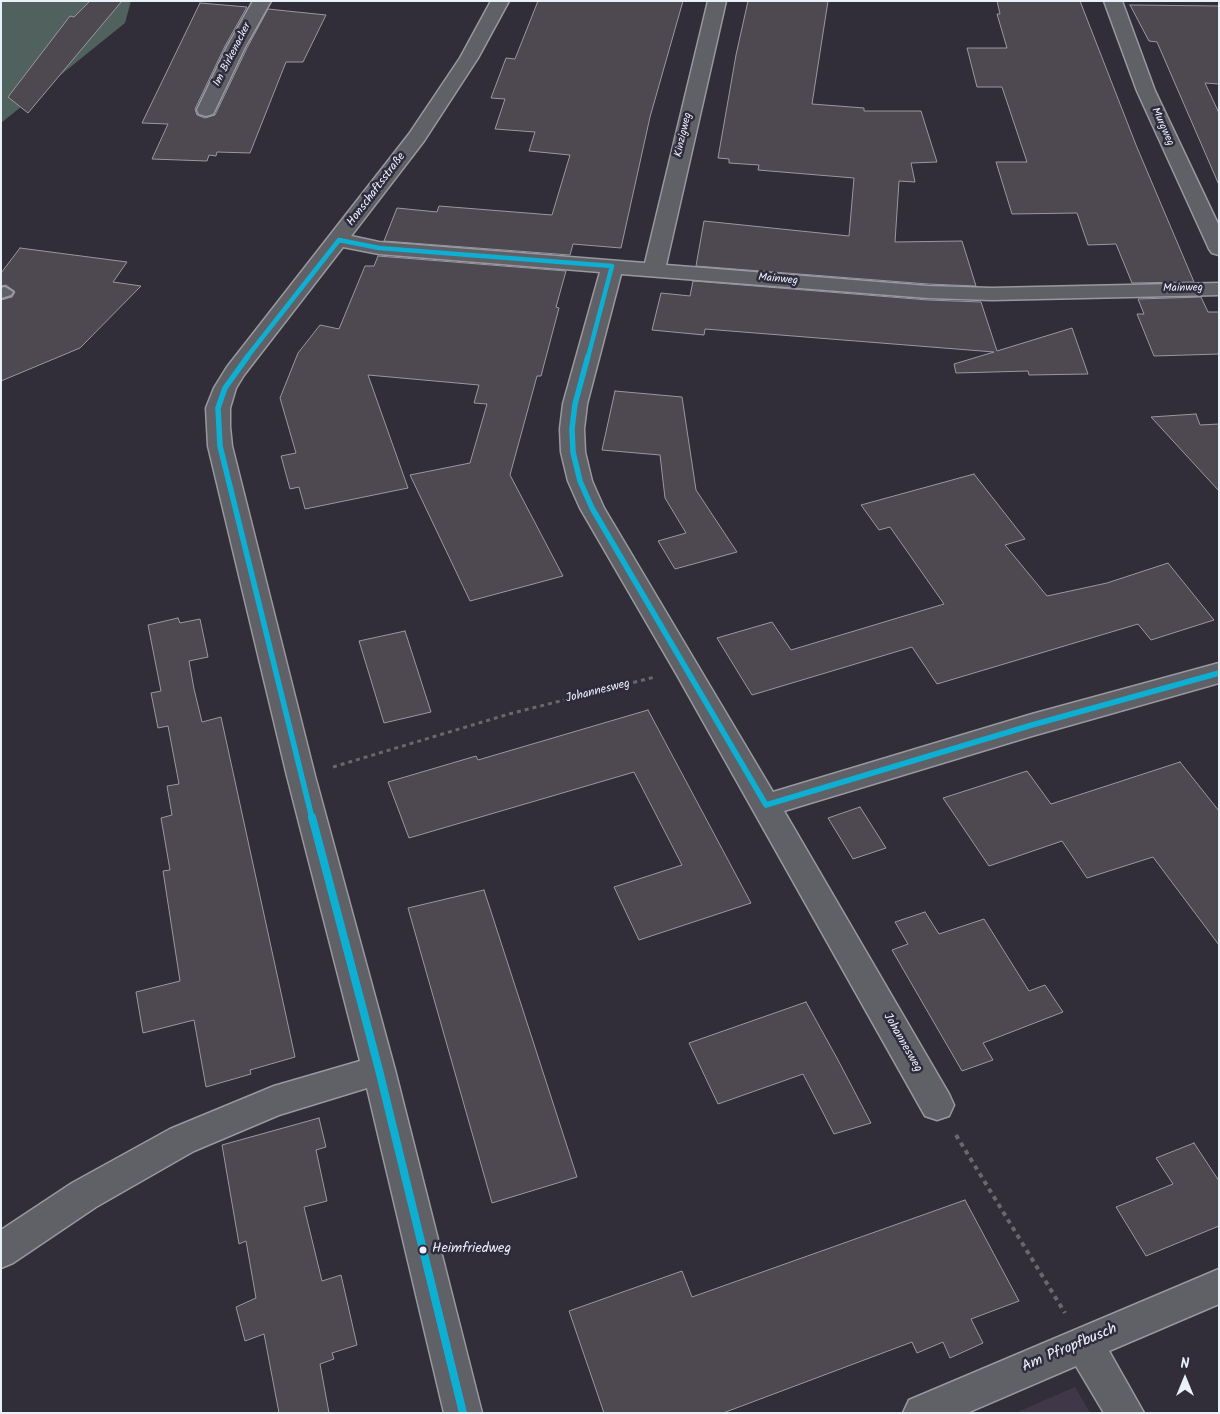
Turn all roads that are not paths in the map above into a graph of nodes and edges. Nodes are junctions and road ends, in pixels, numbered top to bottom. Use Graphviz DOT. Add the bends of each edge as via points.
graph roads {
  1 [pos="262,1"];
  2 [pos="500,1"];
  3 [pos="717,1"];
  4 [pos="1113,1"];
  5 [pos="206,110"];
  6 [pos="339,240"];
  7 [pos="1219,249"];
  8 [pos="612,266"];
  9 [pos="654,270"];
  10 [pos="1219,288"];
  11 [pos="1219,673"];
  12 [pos="766,805"];
  13 [pos="379,1070"];
  14 [pos="937,1105"];
  15 [pos="1,1251"];
  16 [pos="1219,1286"];
  17 [pos="1083,1343"];
  18 [pos="463,1413"];
  19 [pos="922,1413"];
  20 [pos="1125,1413"];
  1 -- 5 [label="street, Im Birkenacker"];
  2 -- 6 [label="street, Honschaftsstraße" via="445,97"];
  3 -- 9 [label="street, Kinzigweg"];
  4 -- 7 [label="street, Murgweg" via="1146,91"];
  6 -- 8 [label="street, Mainweg" via="379,248"];
  6 -- 13 [label="street, Honschaftsstraße" via="235,372 218,408 220,446 301,776"];
  8 -- 9 [label="street, Mainweg"];
  8 -- 12 [label="street, Johannesweg" via="575,404 572,452 580,482 592,508"];
  9 -- 10 [label="street, Mainweg" via="958,294"];
  11 -- 12 [label="street"];
  12 -- 14 [label="street, Johannesweg"];
  13 -- 15 [label="street" via="274,1101 182,1140 84,1195"];
  13 -- 18 [label="street, Honschaftsstraße"];
  16 -- 17 [label="street, Am Pfropfbusch"];
  17 -- 19 [label="street, Am Pfropfbusch"];
  17 -- 20 [label="street"];
}
